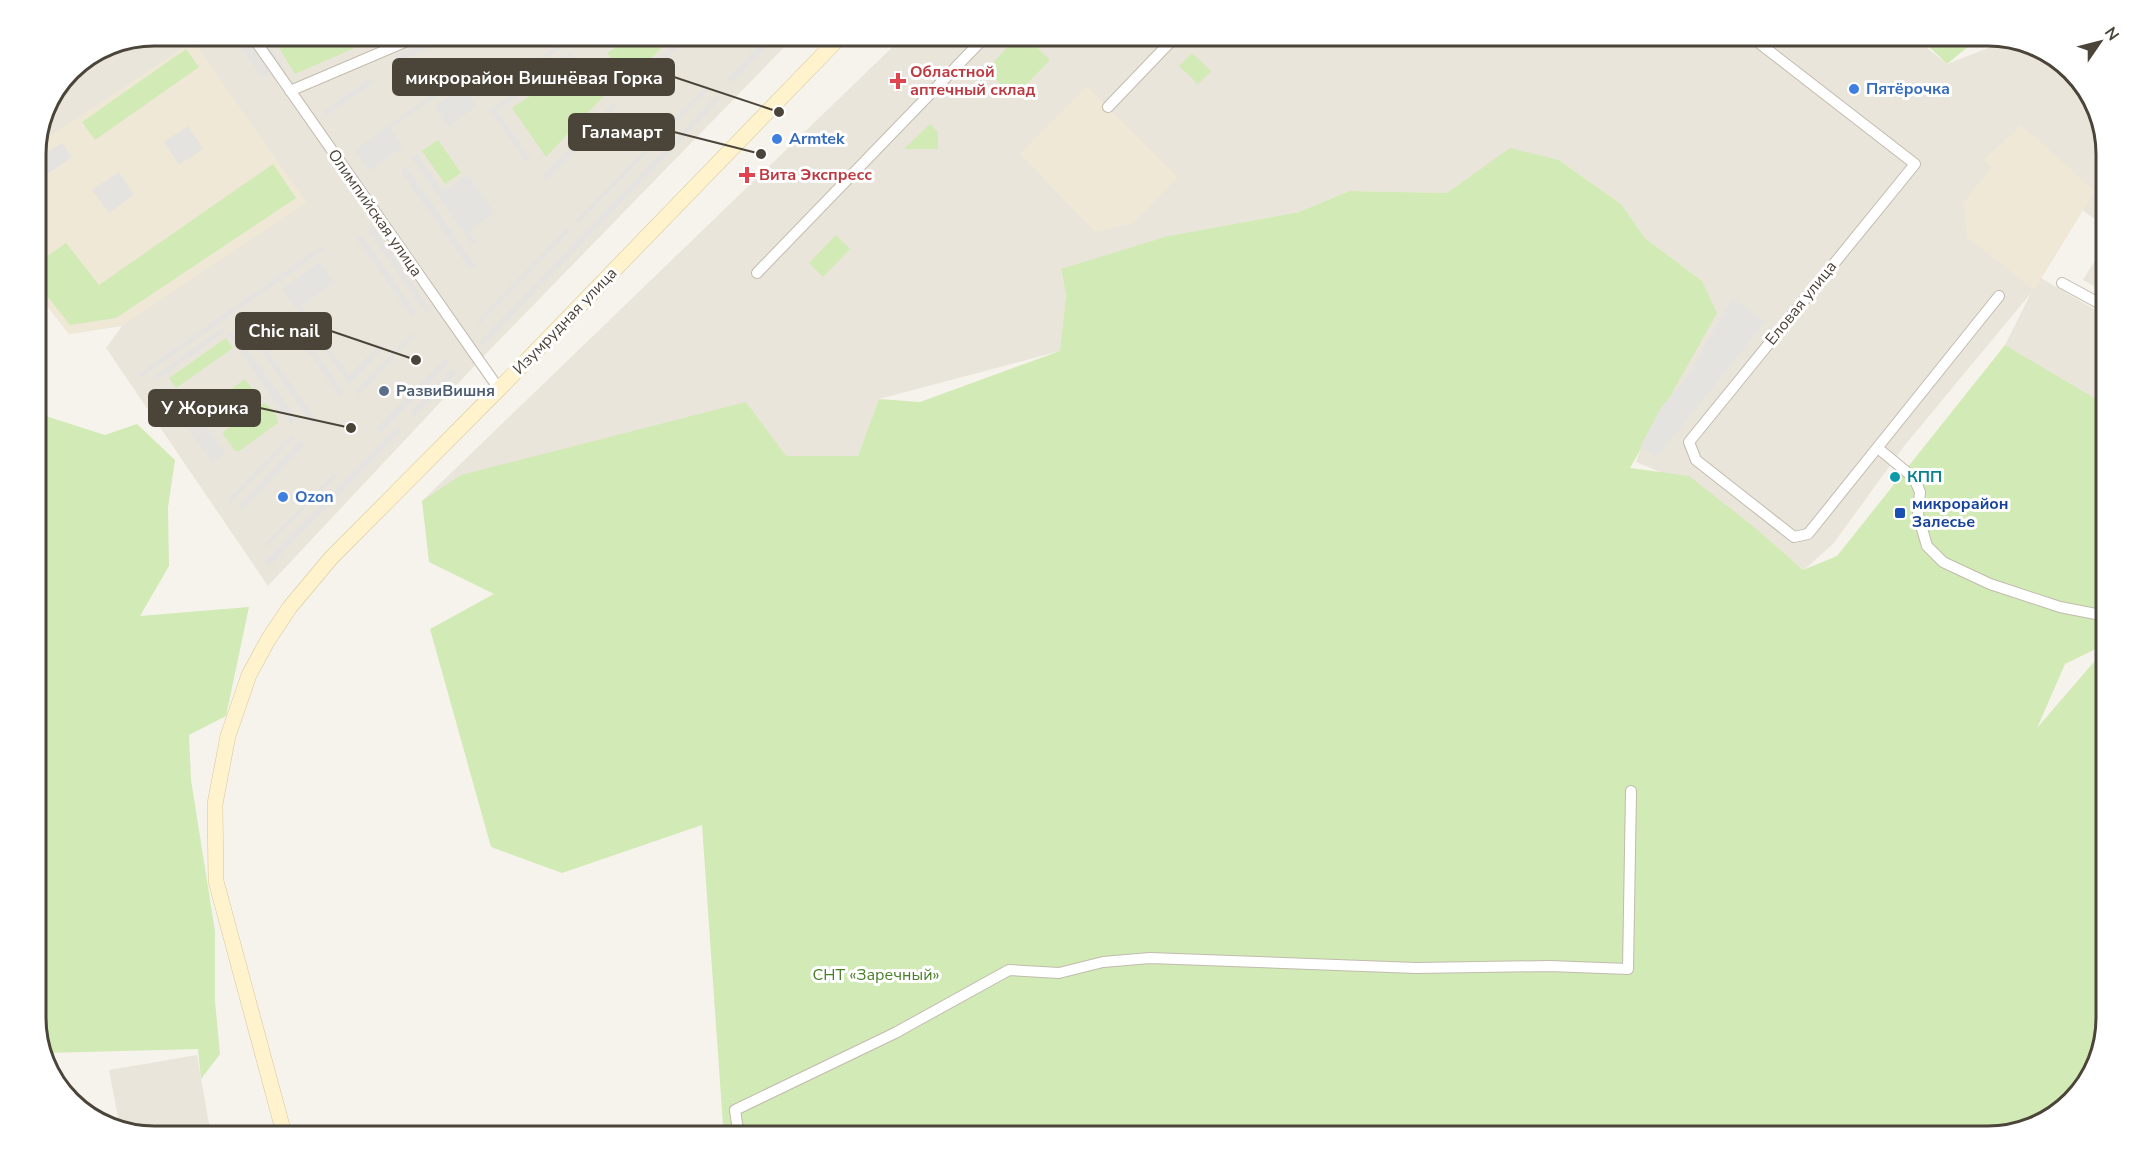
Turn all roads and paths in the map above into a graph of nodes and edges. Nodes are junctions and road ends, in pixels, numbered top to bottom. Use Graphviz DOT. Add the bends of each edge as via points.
graph roads {
  1 [pos="259,46"];
  2 [pos="396,46"];
  3 [pos="831,46"];
  4 [pos="976,46"];
  5 [pos="1166,46"];
  6 [pos="1763,46"];
  7 [pos="290,91"];
  8 [pos="1108,107"];
  9 [pos="757,273"];
  10 [pos="2062,283"];
  11 [pos="1999,297"];
  12 [pos="2095,301"];
  13 [pos="499,388"];
  14 [pos="1879,448"];
  15 [pos="2096,614"];
  16 [pos="1631,791"];
  17 [pos="282,1126"];
  18 [pos="737,1126"];
  1 -- 7 [label="street, Олимпийская улица"];
  2 -- 7 [label="street"];
  3 -- 13 [label="street, Изумрудная улица"];
  4 -- 9 [label="street"];
  5 -- 8 [label="street"];
  6 -- 14 [label="street, Еловая улица" via="1915,164 1689,442 1696,460 1794,537 1808,534"];
  7 -- 13 [label="street, Олимпийская улица"];
  10 -- 12 [label="street"];
  11 -- 14 [label="street"];
  13 -- 17 [label="street, Изумрудная улица" via="331,558 291,607 249,675 228,736 215,804 216,881"];
  14 -- 15 [label="street" via="1914,478 1920,492 1918,515 1927,546 1942,562 1990,584 2060,608"];
  16 -- 18 [label="street" via="1628,969 1416,969 1150,958 1103,962 1059,973 1009,970 895,1033 735,1110"];
}
